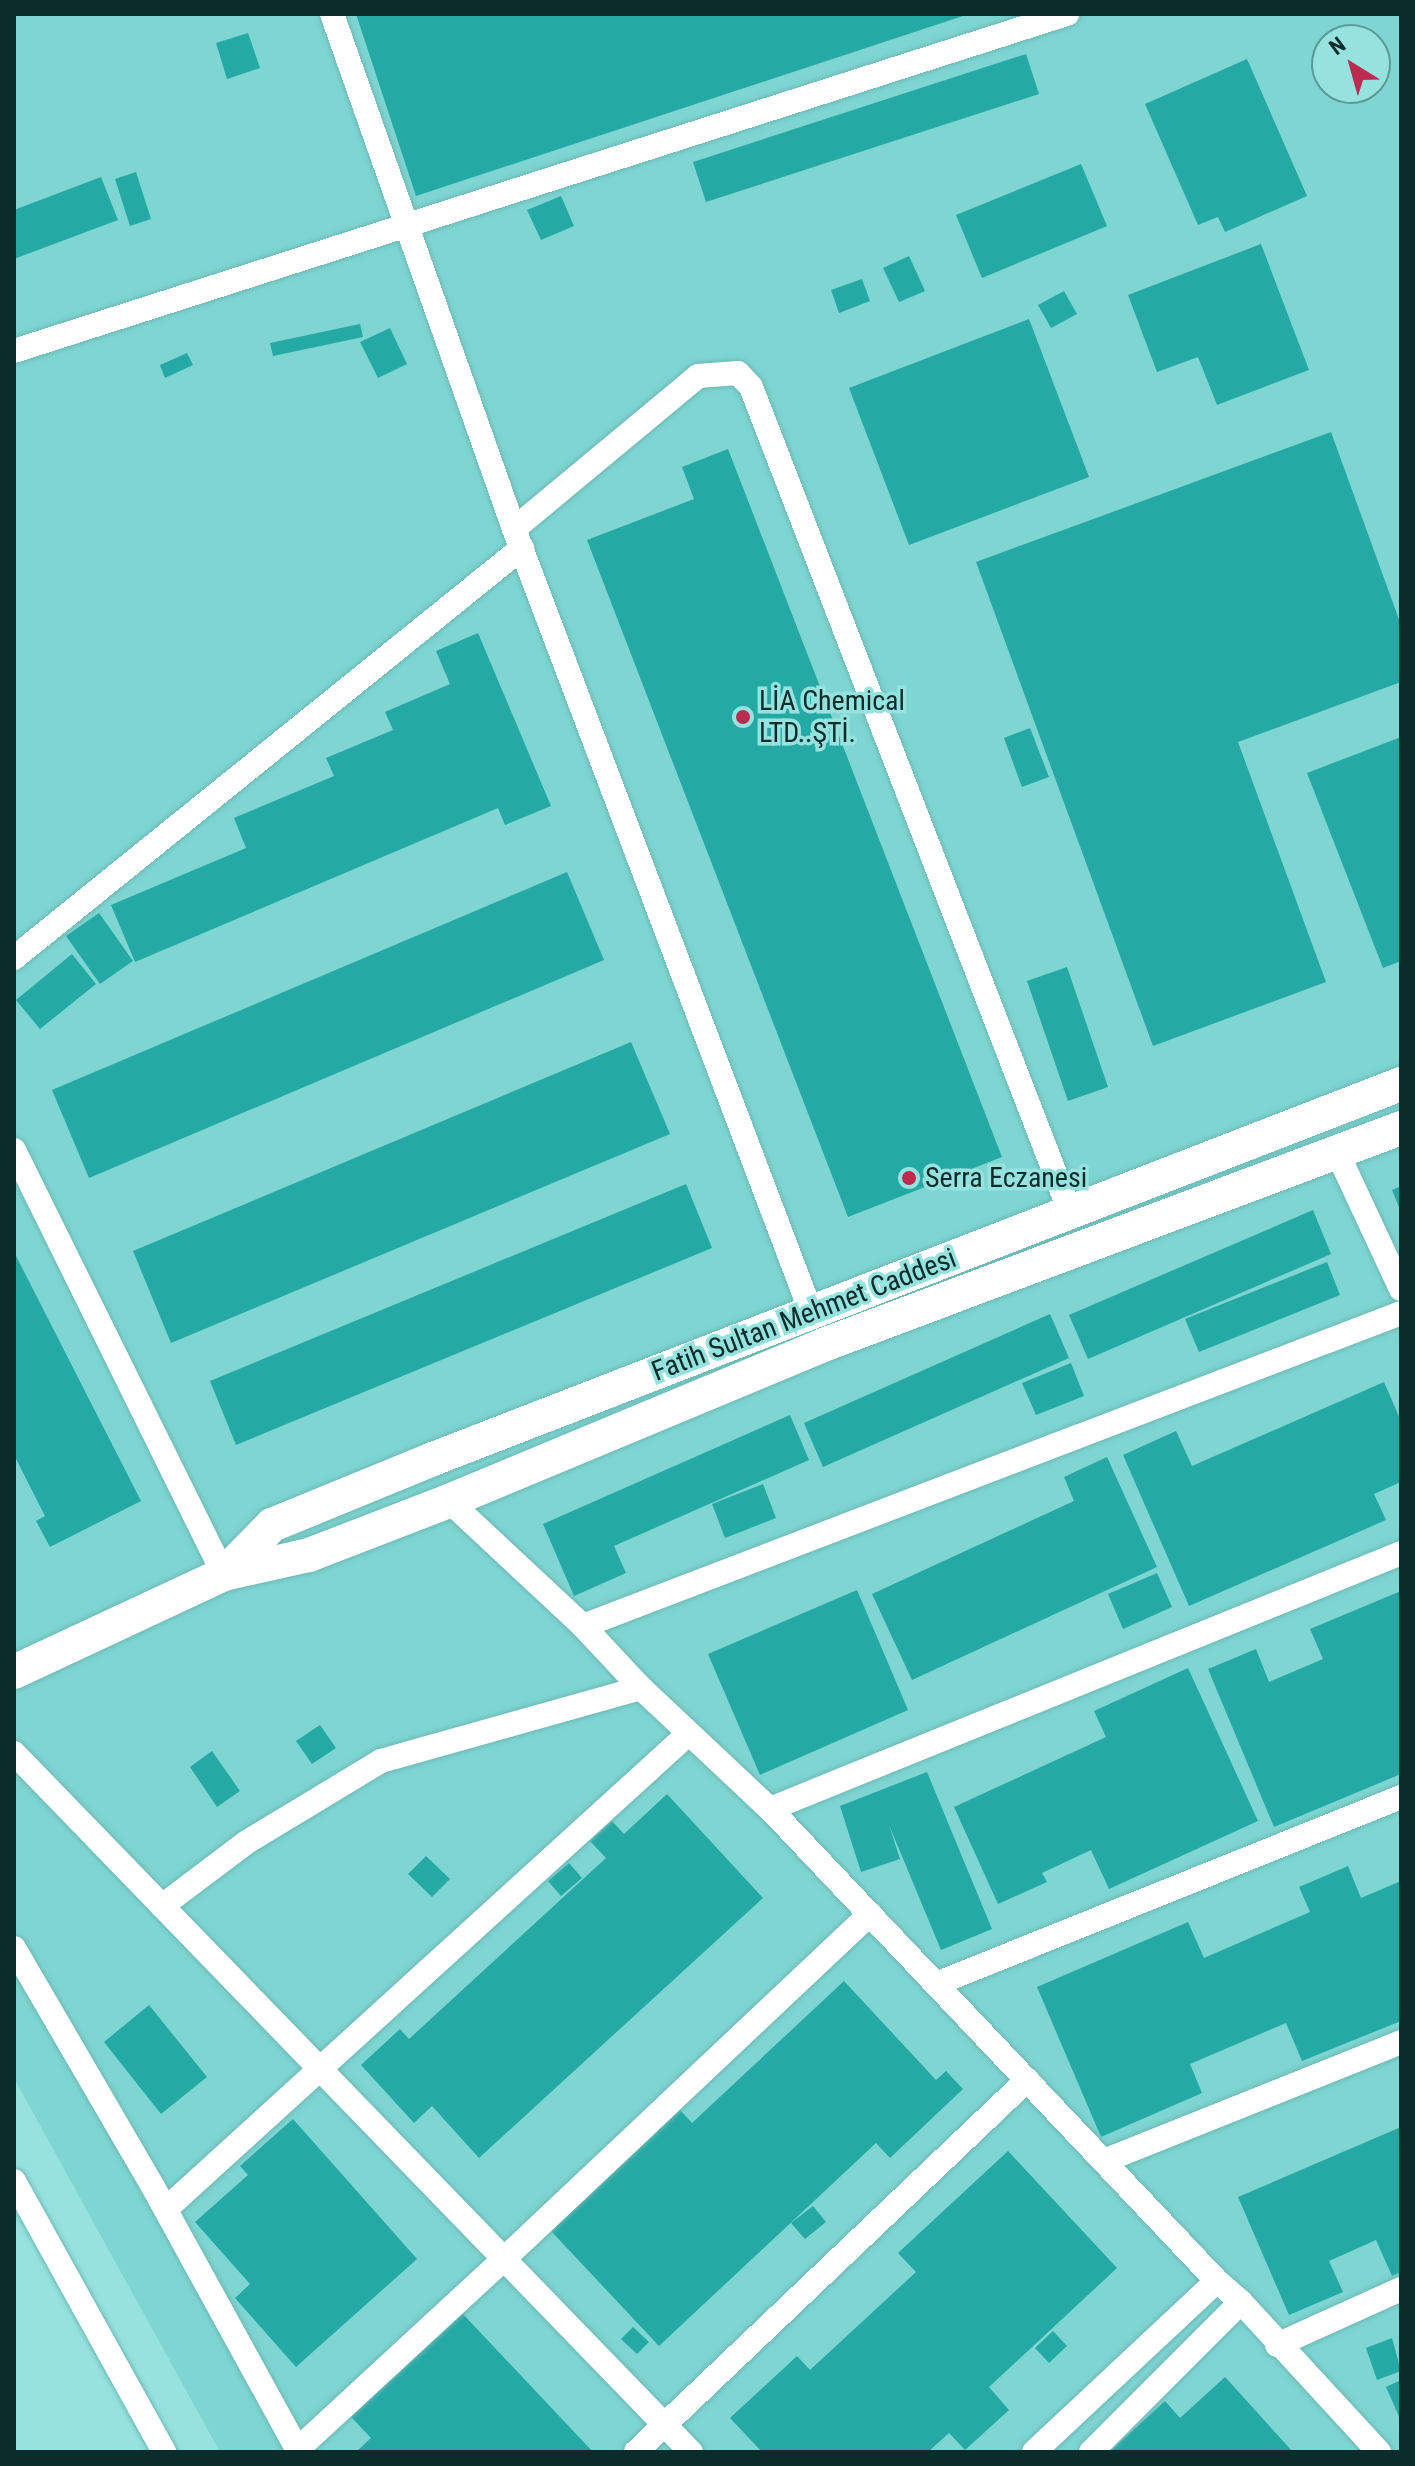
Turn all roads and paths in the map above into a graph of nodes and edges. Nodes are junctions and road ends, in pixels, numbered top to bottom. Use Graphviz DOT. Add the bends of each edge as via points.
graph roads {
  1 [pos="332,14"];
  2 [pos="1067,14"];
  3 [pos="406,227"];
  4 [pos="14,351"];
  5 [pos="518,539"];
  6 [pos="14,958"];
  7 [pos="1401,1084"];
  8 [pos="1320,1115"];
  9 [pos="1401,1128"];
  10 [pos="14,1150"];
  11 [pos="1337,1152"];
  12 [pos="1070,1212"];
  13 [pos="1401,1289"];
  14 [pos="811,1312"];
  15 [pos="1401,1313"];
  16 [pos="826,1344"];
  17 [pos="433,1459"];
  18 [pos="449,1501"];
  19 [pos="1401,1553"];
  20 [pos="224,1574"];
  21 [pos="583,1626"];
  22 [pos="14,1672"];
  23 [pos="641,1688"];
  24 [pos="688,1734"];
  25 [pos="14,1753"];
  26 [pos="1401,1797"];
  27 [pos="770,1809"];
  28 [pos="162,1906"];
  29 [pos="870,1914"];
  30 [pos="14,1948"];
  31 [pos="936,1984"];
  32 [pos="1401,2042"];
  33 [pos="319,2068"];
  34 [pos="1027,2080"];
  35 [pos="1104,2161"];
  36 [pos="14,2181"];
  37 [pos="166,2209"];
  38 [pos="504,2259"];
  39 [pos="1217,2281"];
  40 [pos="1401,2289"];
  41 [pos="1241,2302"];
  42 [pos="1277,2345"];
  43 [pos="664,2425"];
  44 [pos="298,2450"];
  45 [pos="164,2452"];
  46 [pos="636,2452"];
  47 [pos="691,2452"];
  48 [pos="1034,2452"];
  49 [pos="1091,2452"];
  50 [pos="1379,2452"];
  1 -- 3 [label="street"];
  2 -- 3 [label="street"];
  3 -- 4 [label="street"];
  3 -- 5 [label="street"];
  5 -- 6 [label="street"];
  5 -- 12 [label="street" via="698,376 738,373 751,387"];
  5 -- 14 [label="street"];
  7 -- 8 [label="main road, Fatih Sultan Mehmet Caddesi"];
  8 -- 11 [label="main road"];
  8 -- 12 [label="main road, Fatih Sultan Mehmet Caddesi"];
  9 -- 11 [label="main road, Fatih Sultan Mehmet Caddesi"];
  10 -- 20 [label="street"];
  11 -- 13 [label="street"];
  11 -- 16 [label="main road, Fatih Sultan Mehmet Caddesi"];
  12 -- 14 [label="main road, Fatih Sultan Mehmet Caddesi"];
  14 -- 16 [label="main road"];
  14 -- 17 [label="main road, Fatih Sultan Mehmet Caddesi"];
  15 -- 21 [label="street"];
  16 -- 18 [label="main road, Fatih Sultan Mehmet Caddesi"];
  17 -- 18 [label="main road"];
  17 -- 20 [label="main road, Fatih Sultan Mehmet Caddesi" via="272,1525"];
  18 -- 20 [label="main road, Fatih Sultan Mehmet Caddesi" via="309,1555"];
  18 -- 21 [label="street"];
  19 -- 27 [label="street"];
  20 -- 22 [label="main road, Fatih Sultan Mehmet Caddesi"];
  21 -- 23 [label="street"];
  23 -- 24 [label="street"];
  23 -- 28 [label="street" via="381,1761 247,1842"];
  24 -- 27 [label="street"];
  24 -- 33 [label="street"];
  25 -- 28 [label="street"];
  26 -- 31 [label="street"];
  27 -- 29 [label="street"];
  28 -- 33 [label="street"];
  29 -- 31 [label="street"];
  29 -- 38 [label="street"];
  30 -- 37 [label="street"];
  31 -- 34 [label="street"];
  32 -- 35 [label="street"];
  33 -- 37 [label="street"];
  33 -- 38 [label="street"];
  34 -- 35 [label="street"];
  34 -- 43 [label="street"];
  35 -- 39 [label="street"];
  36 -- 45 [label="street"];
  37 -- 44 [label="street"];
  38 -- 43 [label="street"];
  38 -- 44 [label="street"];
  39 -- 41 [label="street"];
  39 -- 48 [label="street"];
  40 -- 42 [label="street"];
  41 -- 42 [label="street"];
  41 -- 49 [label="street"];
  42 -- 50 [label="street"];
  43 -- 46 [label="street"];
  43 -- 47 [label="street"];
}
